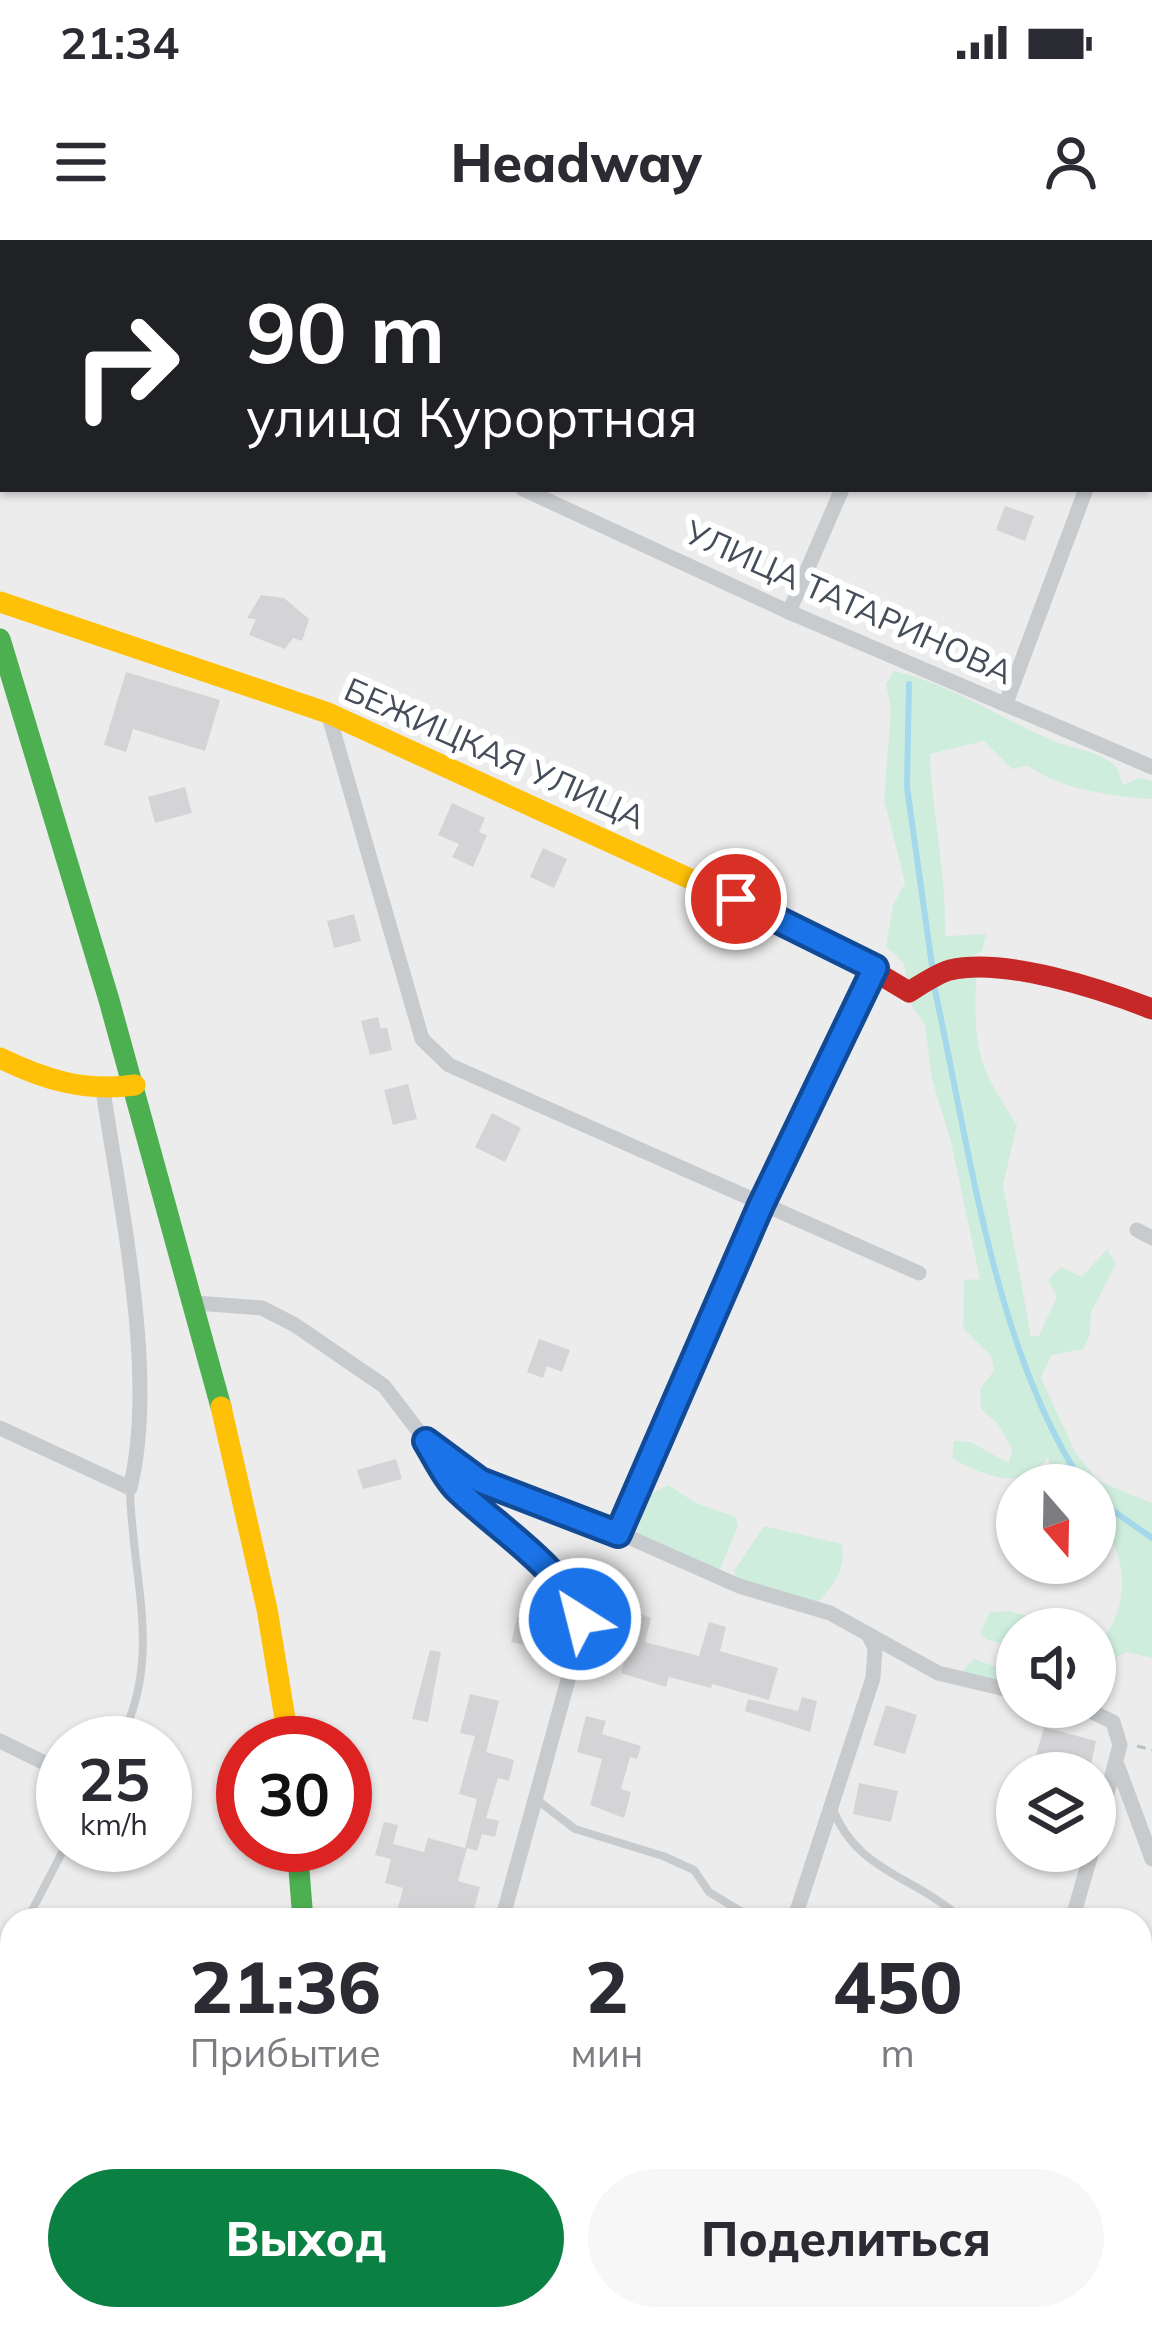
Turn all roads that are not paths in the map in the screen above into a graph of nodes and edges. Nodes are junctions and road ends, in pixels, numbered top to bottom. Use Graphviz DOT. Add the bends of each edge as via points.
graph roads {
  1 [pos="841,492"];
  2 [pos="1085,492"];
  3 [pos="548,494"];
  4 [pos="0,602"];
  5 [pos="790,611"];
  6 [pos="0,639"];
  7 [pos="1006,703"];
  8 [pos="328,713"];
  9 [pos="1152,767"];
  10 [pos="875,968"];
  11 [pos="1152,1009"];
  12 [pos="0,1058"];
  13 [pos="135,1085"];
  14 [pos="103,1090"];
  15 [pos="761,1205"];
  16 [pos="919,1273"];
  17 [pos="195,1303"];
  18 [pos="0,1428"];
  19 [pos="426,1441"];
  20 [pos="130,1488"];
  21 [pos="618,1534"];
  22 [pos="867,1631"];
  23 [pos="996,1687"];
  24 [pos="131,1716"];
  25 [pos="285,1716"];
  26 [pos="1115,1728"];
  27 [pos="0,1741"];
  28 [pos="36,1759"];
  29 [pos="1117,1764"];
  30 [pos="1116,1767"];
  31 [pos="536,1799"];
  32 [pos="832,1807"];
  33 [pos="1152,1859"];
  34 [pos="52,1872"];
  35 [pos="299,1872"];
  36 [pos="1086,1872"];
  37 [pos="33,1908"];
  38 [pos="302,1908"];
  39 [pos="505,1908"];
  40 [pos="735,1908"];
  41 [pos="798,1908"];
  42 [pos="949,1908"];
  43 [pos="1075,1908"];
  1 -- 5 [label="street"];
  2 -- 7 [label="street"];
  3 -- 5 [label="street, УЛИЦА ТАТАРИНОВА"];
  4 -- 8 [label="street, БЕЖИЦКАЯ УЛИЦА"];
  5 -- 7 [label="street, УЛИЦА ТАТАРИНОВА"];
  6 -- 13 [label="street"];
  7 -- 9 [label="street, УЛИЦА ТАТАРИНОВА"];
  8 -- 10 [label="street, БЕЖИЦКАЯ УЛИЦА"];
  8 -- 15 [label="street" via="422,1039 449,1065"];
  10 -- 11 [label="street, БЕЖИЦКАЯ УЛИЦА" via="909,992 952,969 997,970"];
  10 -- 15 [label="street"];
  12 -- 14 [label="street" via="45,1080"];
  13 -- 14 [label="street"];
  13 -- 17 [label="street"];
  14 -- 20 [label="street" via="140,1367 141,1445"];
  15 -- 16 [label="street"];
  15 -- 21 [label="street"];
  17 -- 19 [label="street" via="262,1309 295,1324 384,1386"];
  17 -- 25 [label="street" via="259,1552"];
  18 -- 20 [label="street"];
  19 -- 21 [label="street" via="480,1481"];
  19 -- 31 [label="street" via="454,1487 577,1606 579,1652"];
  20 -- 24 [label="lane" via="146,1656"];
  21 -- 22 [label="street"];
  22 -- 23 [label="street" via="938,1672"];
  22 -- 32 [label="street" via="873,1678"];
  26 -- 29 [label="street"];
  27 -- 28 [label="street"];
  29 -- 30 [label="street"];
  29 -- 33 [label="street"];
  31 -- 39 [label="street"];
  31 -- 40 [label="lane" via="575,1829 694,1870"];
  32 -- 41 [label="street"];
  32 -- 42 [label="lane" via="851,1846"];
  34 -- 37 [label="lane"];
  35 -- 38 [label="street"];
  36 -- 43 [label="street"];
}
